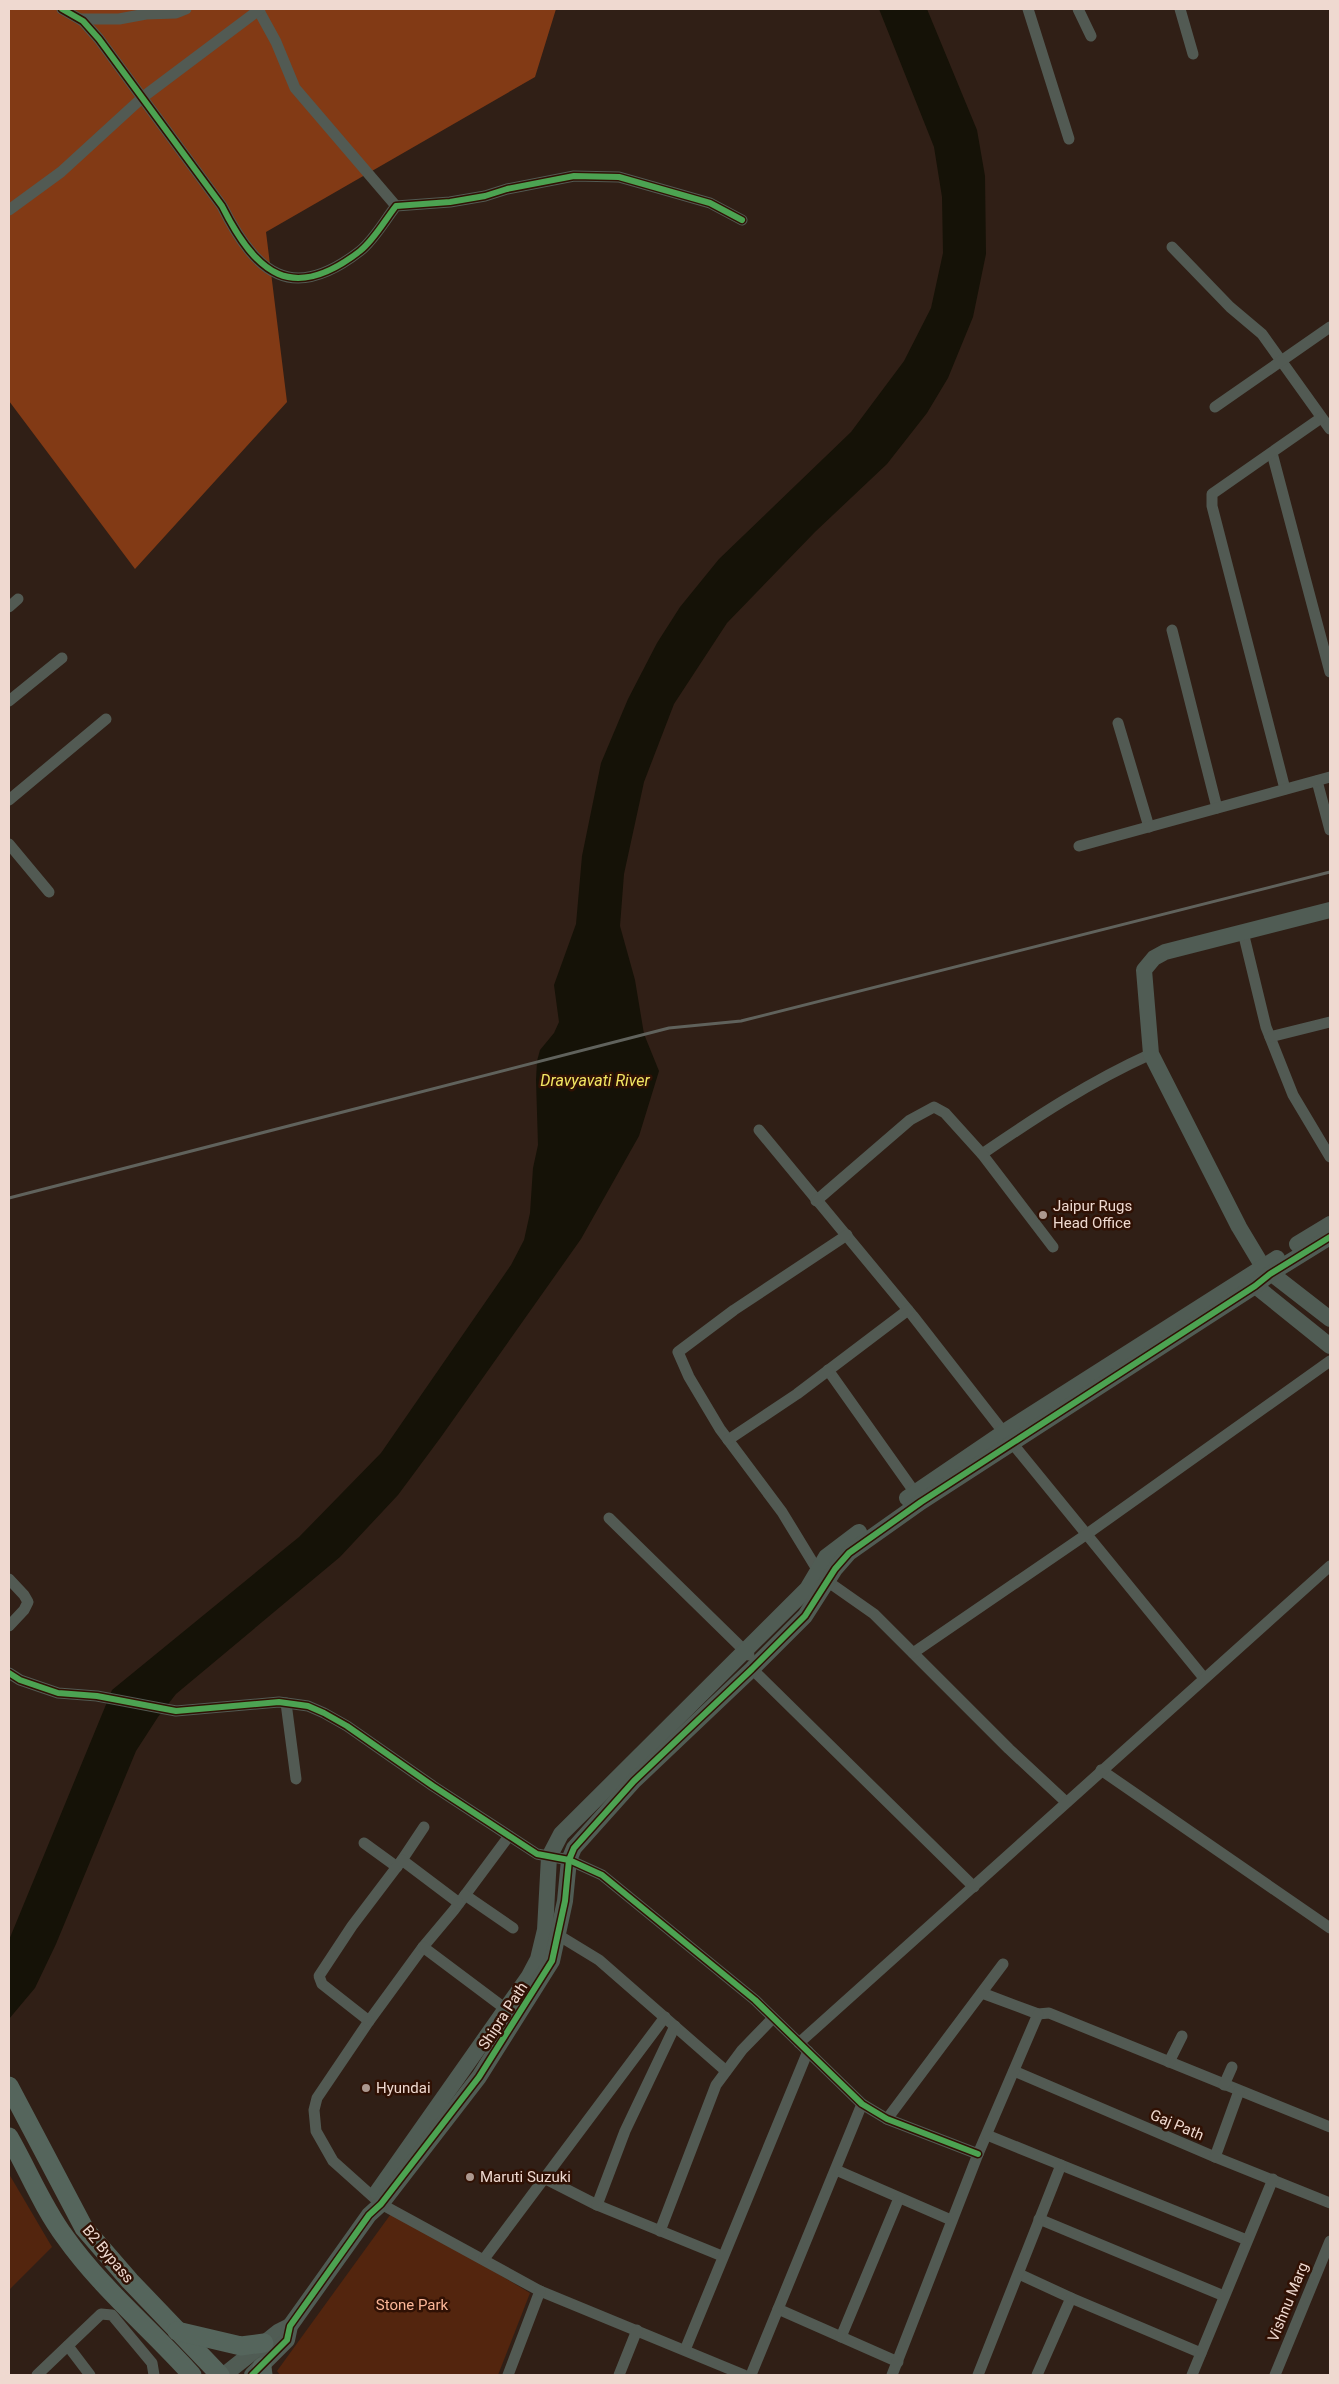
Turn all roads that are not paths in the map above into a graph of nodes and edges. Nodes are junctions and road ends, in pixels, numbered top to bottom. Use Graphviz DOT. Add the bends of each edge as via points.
graph roads {
  1 [pos="62,9"];
  2 [pos="186,9"];
  3 [pos="1028,9"];
  4 [pos="1078,9"];
  5 [pos="1180,9"];
  6 [pos="260,10"];
  7 [pos="80,19"];
  8 [pos="1091,36"];
  9 [pos="1193,54"];
  10 [pos="143,97"];
  11 [pos="1069,139"];
  12 [pos="396,206"];
  13 [pos="9,210"];
  14 [pos="742,220"];
  15 [pos="1172,247"];
  16 [pos="1330,327"];
  17 [pos="1281,360"];
  18 [pos="1216,407"];
  19 [pos="1321,418"];
  20 [pos="1330,429"];
  21 [pos="1272,453"];
  22 [pos="1172,630"];
  23 [pos="62,658"];
  24 [pos="1330,672"];
  25 [pos="9,701"];
  26 [pos="106,719"];
  27 [pos="1118,723"];
  28 [pos="1330,777"];
  29 [pos="1318,781"];
  30 [pos="1285,789"];
  31 [pos="9,800"];
  32 [pos="1218,808"];
  33 [pos="1149,827"];
  34 [pos="1330,830"];
  35 [pos="9,844"];
  36 [pos="1079,846"];
  37 [pos="49,892"];
  38 [pos="1330,910"];
  39 [pos="1243,932"];
  40 [pos="1330,1022"];
  41 [pos="1270,1037"];
  42 [pos="1151,1054"];
  43 [pos="759,1130"];
  44 [pos="982,1154"];
  45 [pos="1330,1157"];
  46 [pos="816,1201"];
  47 [pos="1330,1224"];
  48 [pos="847,1235"];
  49 [pos="1330,1237"];
  50 [pos="1053,1247"];
  51 [pos="1266,1270"];
  52 [pos="1251,1282"];
  53 [pos="908,1310"];
  54 [pos="1330,1319"];
  55 [pos="1330,1346"];
  56 [pos="1330,1361"];
  57 [pos="828,1370"];
  58 [pos="1008,1437"];
  59 [pos="728,1440"];
  60 [pos="918,1497"];
  61 [pos="609,1518"];
  62 [pos="1087,1534"];
  63 [pos="1330,1566"];
  64 [pos="822,1576"];
  65 [pos="9,1579"];
  66 [pos="9,1626"];
  67 [pos="745,1650"];
  68 [pos="913,1653"];
  69 [pos="755,1667"];
  70 [pos="9,1672"];
  71 [pos="1204,1678"];
  72 [pos="286,1703"];
  73 [pos="1101,1770"];
  74 [pos="296,1779"];
  75 [pos="1066,1802"];
  76 [pos="424,1828"];
  77 [pos="509,1836"];
  78 [pos="364,1843"];
  79 [pos="549,1857"];
  80 [pos="569,1860"];
  81 [pos="399,1864"];
  82 [pos="974,1887"];
  83 [pos="462,1899"];
  84 [pos="513,1928"];
  85 [pos="1330,1928"];
  86 [pos="558,1935"];
  87 [pos="423,1947"];
  88 [pos="1003,1964"];
  89 [pos="982,1993"];
  90 [pos="511,2013"];
  91 [pos="1038,2014"];
  92 [pos="665,2017"];
  93 [pos="773,2018"];
  94 [pos="369,2021"];
  95 [pos="674,2026"];
  96 [pos="1182,2036"];
  97 [pos="803,2047"];
  98 [pos="1169,2062"];
  99 [pos="1232,2067"];
  100 [pos="726,2071"];
  101 [pos="1014,2071"];
  102 [pos="1224,2085"];
  103 [pos="9,2086"];
  104 [pos="1239,2091"];
  105 [pos="862,2104"];
  106 [pos="887,2119"];
  107 [pos="1330,2127"];
  108 [pos="987,2135"];
  109 [pos="9,2137"];
  110 [pos="978,2154"];
  111 [pos="1215,2157"];
  112 [pos="1062,2165"];
  113 [pos="836,2170"];
  114 [pos="544,2178"];
  115 [pos="1274,2179"];
  116 [pos="899,2198"];
  117 [pos="1330,2204"];
  118 [pos="374,2205"];
  119 [pos="597,2205"];
  120 [pos="1039,2219"];
  121 [pos="952,2220"];
  122 [pos="660,2231"];
  123 [pos="1247,2240"];
  124 [pos="1330,2241"];
  125 [pos="722,2256"];
  126 [pos="484,2260"];
  127 [pos="1019,2274"];
  128 [pos="540,2291"];
  129 [pos="1224,2296"];
  130 [pos="1071,2298"];
  131 [pos="778,2309"];
  132 [pos="290,2326"];
  133 [pos="637,2330"];
  134 [pos="177,2331"];
  135 [pos="841,2337"];
  136 [pos="264,2343"];
  137 [pos="68,2346"];
  138 [pos="685,2350"];
  139 [pos="171,2351"];
  140 [pos="1201,2354"];
  141 [pos="898,2362"];
  142 [pos="261,2373"];
  143 [pos="37,2375"];
  144 [pos="90,2375"];
  145 [pos="154,2375"];
  146 [pos="172,2375"];
  147 [pos="192,2375"];
  148 [pos="222,2375"];
  149 [pos="508,2375"];
  150 [pos="620,2375"];
  151 [pos="744,2375"];
  152 [pos="751,2375"];
  153 [pos="892,2375"];
  154 [pos="978,2375"];
  155 [pos="1037,2375"];
  156 [pos="1192,2375"];
  157 [pos="1274,2375"];
  1 -- 7 [label="street"];
  2 -- 7 [label="street" via="119,19"];
  3 -- 11 [label="street"];
  4 -- 8 [label="street"];
  5 -- 9 [label="street"];
  6 -- 10 [label="street"];
  6 -- 12 [label="street" via="295,88"];
  7 -- 10 [label="street"];
  10 -- 12 [label="street" via="222,206 233,229 263,266 290,279 322,274 361,250"];
  10 -- 13 [label="street" via="61,172"];
  12 -- 14 [label="street" via="486,196 507,188 574,176 619,177 710,203"];
  15 -- 17 [label="street" via="1230,307 1262,334"];
  16 -- 17 [label="street"];
  17 -- 18 [label="street"];
  17 -- 19 [label="street"];
  19 -- 20 [label="street"];
  19 -- 21 [label="street"];
  21 -- 24 [label="street"];
  21 -- 30 [label="street" via="1212,494 1212,506"];
  22 -- 32 [label="street"];
  23 -- 25 [label="street"];
  26 -- 31 [label="street"];
  27 -- 33 [label="street"];
  28 -- 29 [label="street"];
  29 -- 30 [label="street"];
  29 -- 34 [label="street"];
  30 -- 32 [label="street"];
  32 -- 33 [label="street"];
  33 -- 36 [label="street"];
  35 -- 37 [label="street"];
  38 -- 39 [label="street"];
  39 -- 41 [label="street"];
  39 -- 42 [label="street" via="1165,952 1154,958 1144,970"];
  40 -- 41 [label="street"];
  41 -- 45 [label="street" via="1293,1095"];
  42 -- 44 [label="street" via="1109,1073"];
  42 -- 51 [label="street" via="1239,1228"];
  43 -- 46 [label="street"];
  44 -- 46 [label="street" via="945,1113 934,1107 910,1120"];
  44 -- 50 [label="street"];
  46 -- 48 [label="street"];
  47 -- 51 [label="street"];
  48 -- 53 [label="street"];
  48 -- 59 [label="street" via="734,1310 678,1352 689,1377"];
  49 -- 51 [label="street"];
  51 -- 52 [label="street"];
  51 -- 54 [label="street"];
  52 -- 55 [label="street"];
  52 -- 58 [label="street"];
  53 -- 57 [label="street"];
  53 -- 58 [label="street"];
  56 -- 62 [label="street"];
  57 -- 59 [label="street"];
  57 -- 60 [label="street"];
  58 -- 60 [label="street"];
  58 -- 62 [label="street"];
  59 -- 64 [label="street" via="782,1512"];
  60 -- 64 [label="street"];
  61 -- 67 [label="street"];
  62 -- 68 [label="street"];
  62 -- 71 [label="street"];
  63 -- 71 [label="street"];
  64 -- 67 [label="street"];
  64 -- 68 [label="street" via="874,1614"];
  64 -- 69 [label="street, Shipra Path" via="805,1616"];
  65 -- 66 [label="street" via="28,1602"];
  67 -- 69 [label="street"];
  67 -- 79 [label="street" via="561,1834"];
  68 -- 75 [label="street"];
  69 -- 80 [label="street, Shipra Path" via="634,1781 574,1848"];
  69 -- 82 [label="street"];
  70 -- 72 [label="street" via="20,1680 58,1692 176,1711"];
  71 -- 73 [label="street"];
  72 -- 74 [label="street"];
  72 -- 77 [label="street" via="308,1706 347,1726"];
  73 -- 75 [label="street"];
  73 -- 85 [label="street"];
  75 -- 82 [label="street"];
  76 -- 81 [label="street"];
  77 -- 79 [label="street" via="537,1854"];
  77 -- 83 [label="street"];
  78 -- 81 [label="street"];
  79 -- 80 [label="street"];
  79 -- 90 [label="street" via="545,1930 538,1959"];
  80 -- 86 [label="street, Shipra Path" via="566,1901"];
  80 -- 93 [label="street" via="602,1875"];
  81 -- 83 [label="street"];
  81 -- 94 [label="street" via="319,1976 322,1984"];
  82 -- 97 [label="street"];
  83 -- 84 [label="street"];
  83 -- 87 [label="street"];
  86 -- 90 [label="street, Shipra Path" via="552,1961"];
  86 -- 92 [label="street" via="598,1960"];
  87 -- 90 [label="street"];
  87 -- 94 [label="street"];
  88 -- 89 [label="street"];
  89 -- 91 [label="street"];
  89 -- 106 [label="street"];
  90 -- 118 [label="street, Shipra Path" via="479,2076"];
  91 -- 98 [label="street" via="1049,2013"];
  91 -- 101 [label="street"];
  92 -- 95 [label="street"];
  92 -- 114 [label="street"];
  93 -- 97 [label="street"];
  93 -- 100 [label="street"];
  94 -- 118 [label="street" via="317,2098 314,2110 316,2131 333,2161"];
  95 -- 100 [label="street"];
  95 -- 119 [label="street" via="625,2131"];
  96 -- 98 [label="street"];
  97 -- 105 [label="street"];
  97 -- 125 [label="street"];
  98 -- 102 [label="street"];
  99 -- 102 [label="street"];
  100 -- 122 [label="street" via="716,2085"];
  101 -- 108 [label="street"];
  101 -- 111 [label="street, Gaj Path"];
  102 -- 104 [label="street"];
  103 -- 134 [label="main road, B2 Bypass" via="84,2228"];
  104 -- 107 [label="street"];
  104 -- 111 [label="street"];
  105 -- 106 [label="street"];
  105 -- 113 [label="street"];
  106 -- 110 [label="street"];
  108 -- 110 [label="street"];
  108 -- 112 [label="street"];
  109 -- 139 [label="main road" via="65,2238"];
  110 -- 121 [label="street"];
  111 -- 115 [label="street, Gaj Path"];
  112 -- 120 [label="street"];
  112 -- 123 [label="street"];
  113 -- 116 [label="street"];
  113 -- 131 [label="street"];
  114 -- 119 [label="street"];
  114 -- 126 [label="street"];
  115 -- 117 [label="street, Gaj Path"];
  115 -- 123 [label="street"];
  116 -- 121 [label="street"];
  116 -- 135 [label="street"];
  118 -- 126 [label="street"];
  118 -- 132 [label="street, Shipra Path"];
  119 -- 122 [label="street"];
  120 -- 127 [label="street"];
  120 -- 129 [label="street"];
  121 -- 141 [label="street"];
  122 -- 125 [label="street"];
  123 -- 129 [label="street"];
  124 -- 157 [label="street, Vishnu Marg"];
  125 -- 138 [label="street"];
  126 -- 128 [label="street"];
  127 -- 130 [label="street"];
  127 -- 154 [label="street"];
  128 -- 133 [label="street"];
  128 -- 149 [label="street"];
  129 -- 140 [label="street"];
  130 -- 140 [label="street"];
  130 -- 155 [label="street"];
  131 -- 135 [label="street"];
  131 -- 152 [label="street"];
  132 -- 136 [label="street, Shipra Path"];
  132 -- 142 [label="street, Shipra Path" via="287,2340"];
  133 -- 138 [label="street"];
  133 -- 150 [label="street"];
  134 -- 136 [label="main road" via="241,2346"];
  134 -- 148 [label="main road, B2 Bypass"];
  135 -- 141 [label="street"];
  136 -- 148 [label="street, Shipra Path"];
  137 -- 143 [label="street"];
  137 -- 144 [label="street"];
  137 -- 145 [label="street" via="100,2314 112,2315 152,2363"];
  138 -- 151 [label="street"];
  139 -- 146 [label="main road"];
  139 -- 147 [label="main road"];
  140 -- 156 [label="street"];
  141 -- 153 [label="street"];
}
